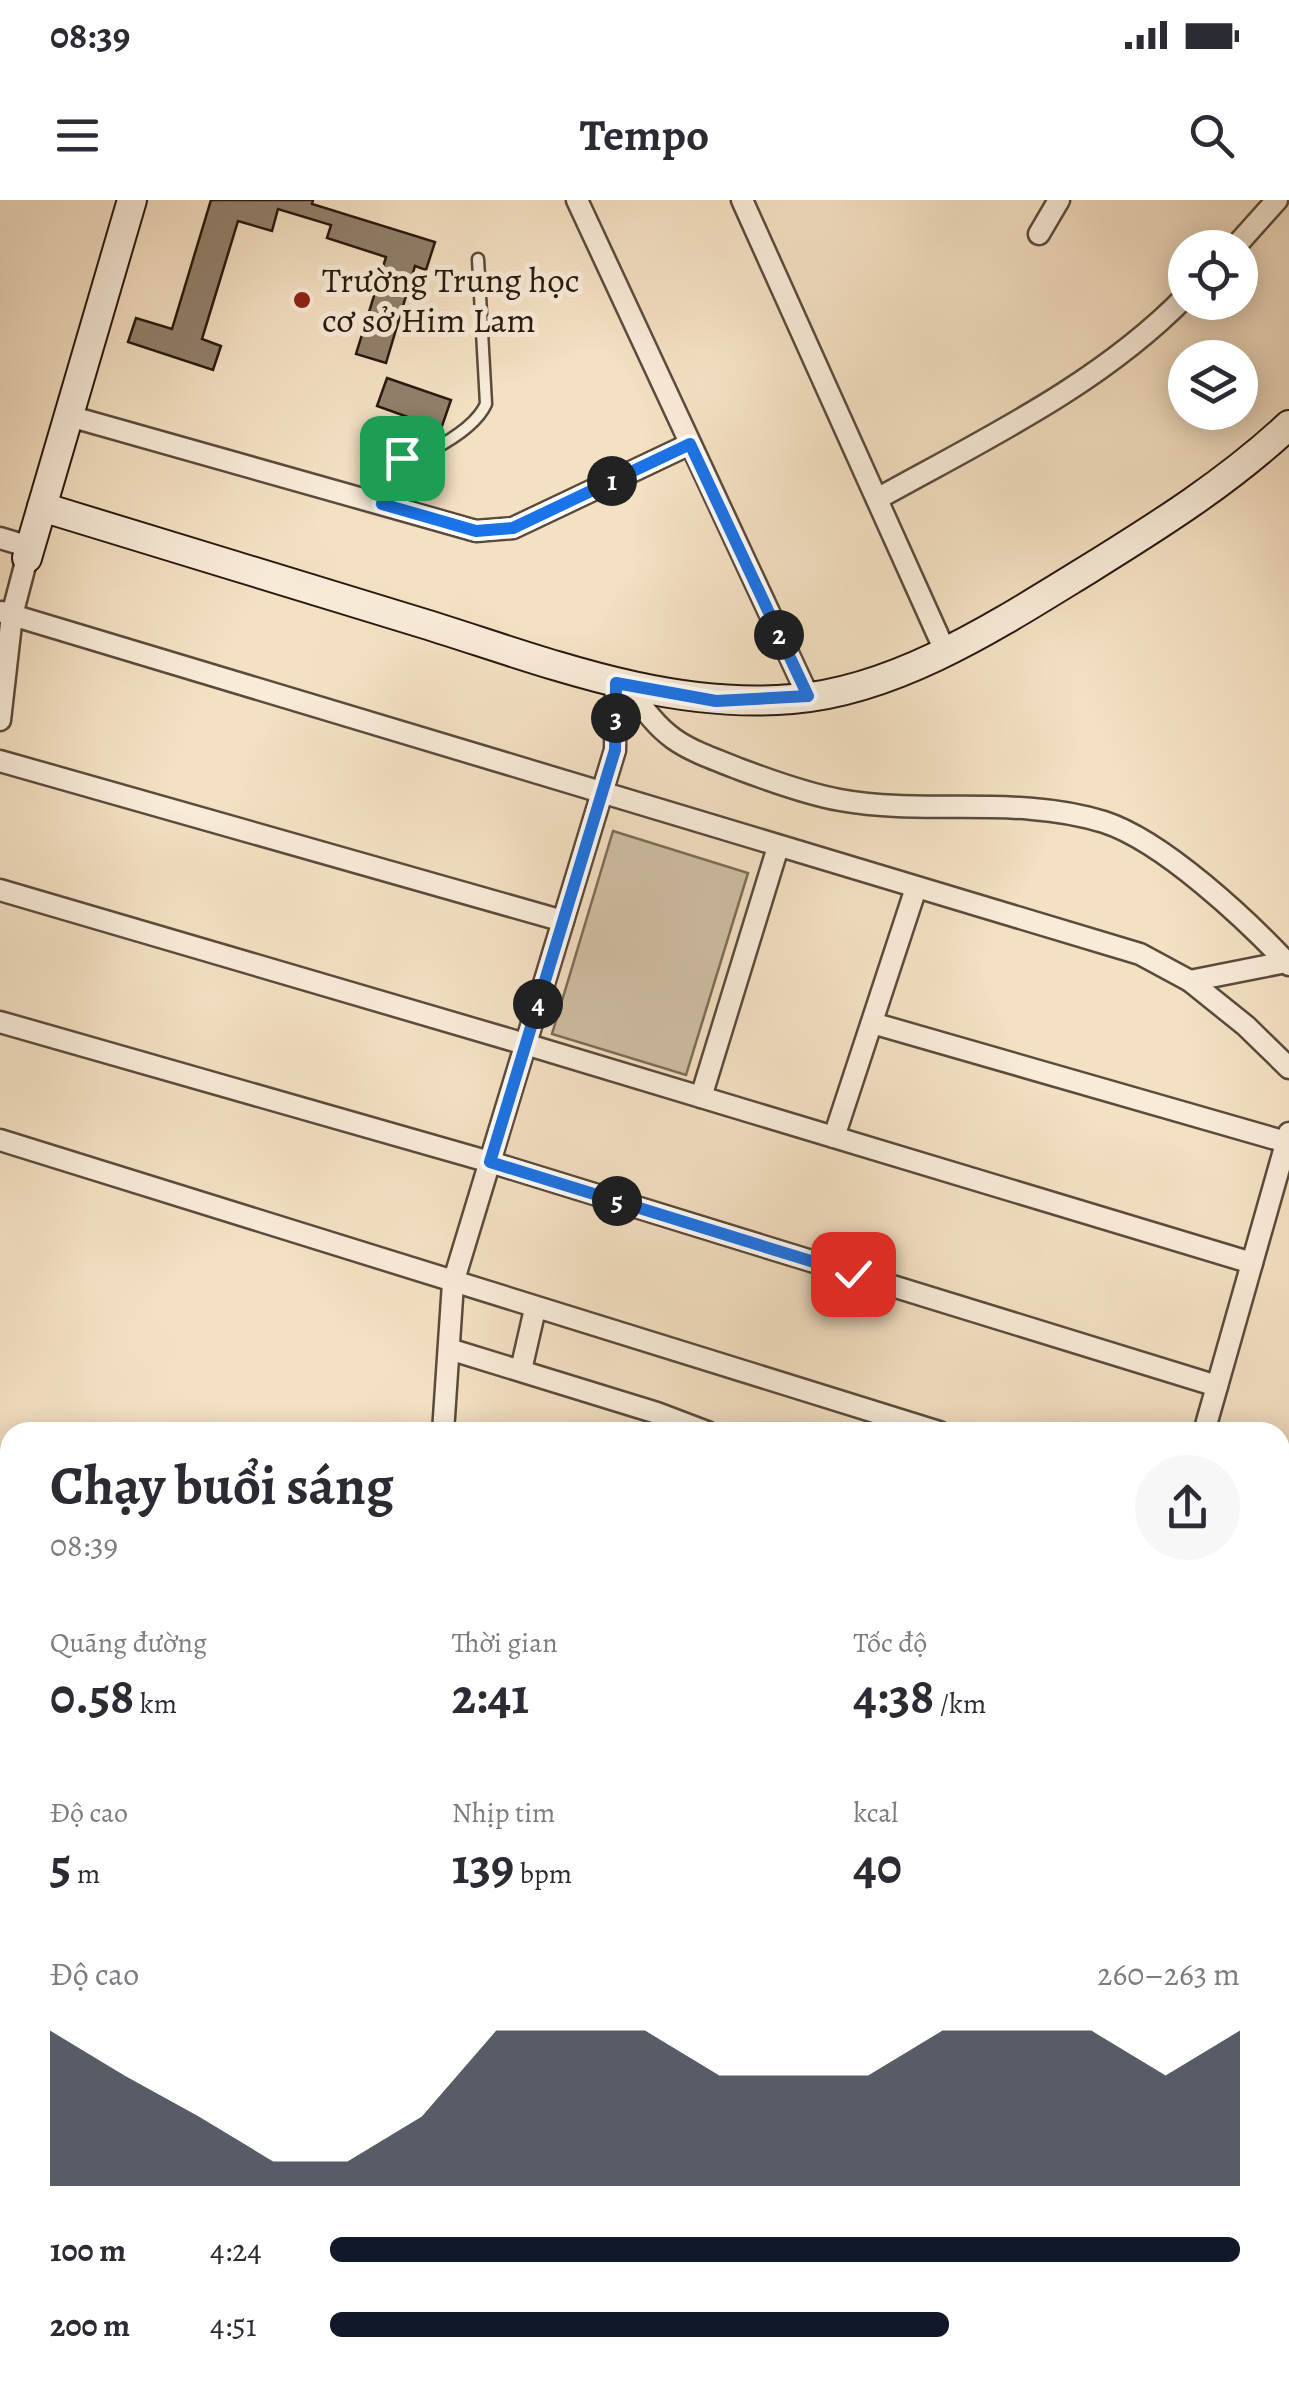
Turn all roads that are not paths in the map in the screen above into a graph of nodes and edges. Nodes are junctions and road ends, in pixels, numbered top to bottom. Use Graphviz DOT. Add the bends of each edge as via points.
graph roads {
  1 [pos="132,200"];
  2 [pos="577,200"];
  3 [pos="742,200"];
  4 [pos="1059,200"];
  5 [pos="1277,200"];
  6 [pos="1250,230"];
  7 [pos="1039,234"];
  8 [pos="478,260"];
  9 [pos="1168,312"];
  10 [pos="69,416"];
  11 [pos="1289,425"];
  12 [pos="690,444"];
  13 [pos="877,500"];
  14 [pos="382,504"];
  15 [pos="42,506"];
  16 [pos="0,538"];
  17 [pos="28,553"];
  18 [pos="6,613"];
  19 [pos="946,653"];
  20 [pos="622,684"];
  21 [pos="808,696"];
  22 [pos="0,720"];
  23 [pos="0,761"];
  24 [pos="602,794"];
  25 [pos="778,846"];
  26 [pos="916,888"];
  27 [pos="0,890"];
  28 [pos="563,921"];
  29 [pos="1284,964"];
  30 [pos="1190,981"];
  31 [pos="0,1022"];
  32 [pos="872,1023"];
  33 [pos="526,1044"];
  34 [pos="1289,1068"];
  35 [pos="701,1097"];
  36 [pos="834,1137"];
  37 [pos="1288,1137"];
  38 [pos="0,1140"];
  39 [pos="490,1162"];
  40 [pos="1252,1263"];
  41 [pos="452,1284"];
  42 [pos="535,1309"];
  43 [pos="448,1350"];
  44 [pos="520,1370"];
  45 [pos="1217,1386"];
  46 [pos="444,1422"];
  47 [pos="681,1422"];
  48 [pos="906,1422"];
  49 [pos="1207,1422"];
  1 -- 10 [label="street"];
  2 -- 12 [label="street"];
  3 -- 13 [label="street"];
  4 -- 7 [label="street"];
  5 -- 6 [label="street"];
  8 -- 14 [label="lane" via="486,404 481,415 432,450 394,464"];
  9 -- 13 [label="street" via="1035,411"];
  10 -- 14 [label="street"];
  10 -- 15 [label="street"];
  11 -- 19 [label="street" via="1247,464 1158,526"];
  12 -- 14 [label="street" via="513,528 476,531"];
  12 -- 21 [label="street"];
  13 -- 19 [label="street"];
  15 -- 17 [label="street"];
  15 -- 20 [label="street"];
  16 -- 17 [label="street"];
  17 -- 18 [label="street"];
  18 -- 22 [label="street"];
  18 -- 24 [label="street"];
  19 -- 21 [label="street" via="861,685"];
  20 -- 21 [label="street" via="716,701"];
  20 -- 24 [label="street"];
  20 -- 29 [label="street" via="667,736 688,749 808,791 891,805 1018,807 1108,823 1200,883"];
  23 -- 28 [label="street"];
  24 -- 25 [label="street"];
  24 -- 28 [label="street"];
  25 -- 26 [label="street"];
  25 -- 35 [label="street"];
  26 -- 30 [label="street" via="1140,954"];
  26 -- 32 [label="street"];
  27 -- 33 [label="street"];
  28 -- 33 [label="street"];
  29 -- 30 [label="street"];
  30 -- 34 [label="street"];
  31 -- 39 [label="street"];
  32 -- 36 [label="street"];
  32 -- 37 [label="street"];
  33 -- 35 [label="street"];
  33 -- 39 [label="street"];
  35 -- 36 [label="street"];
  36 -- 40 [label="street"];
  37 -- 40 [label="street"];
  38 -- 41 [label="street"];
  39 -- 41 [label="street"];
  39 -- 45 [label="street"];
  40 -- 45 [label="street"];
  41 -- 42 [label="street"];
  41 -- 43 [label="street"];
  42 -- 44 [label="street"];
  42 -- 48 [label="street"];
  43 -- 44 [label="street"];
  43 -- 46 [label="street"];
  44 -- 47 [label="street"];
  45 -- 49 [label="street"];
}
